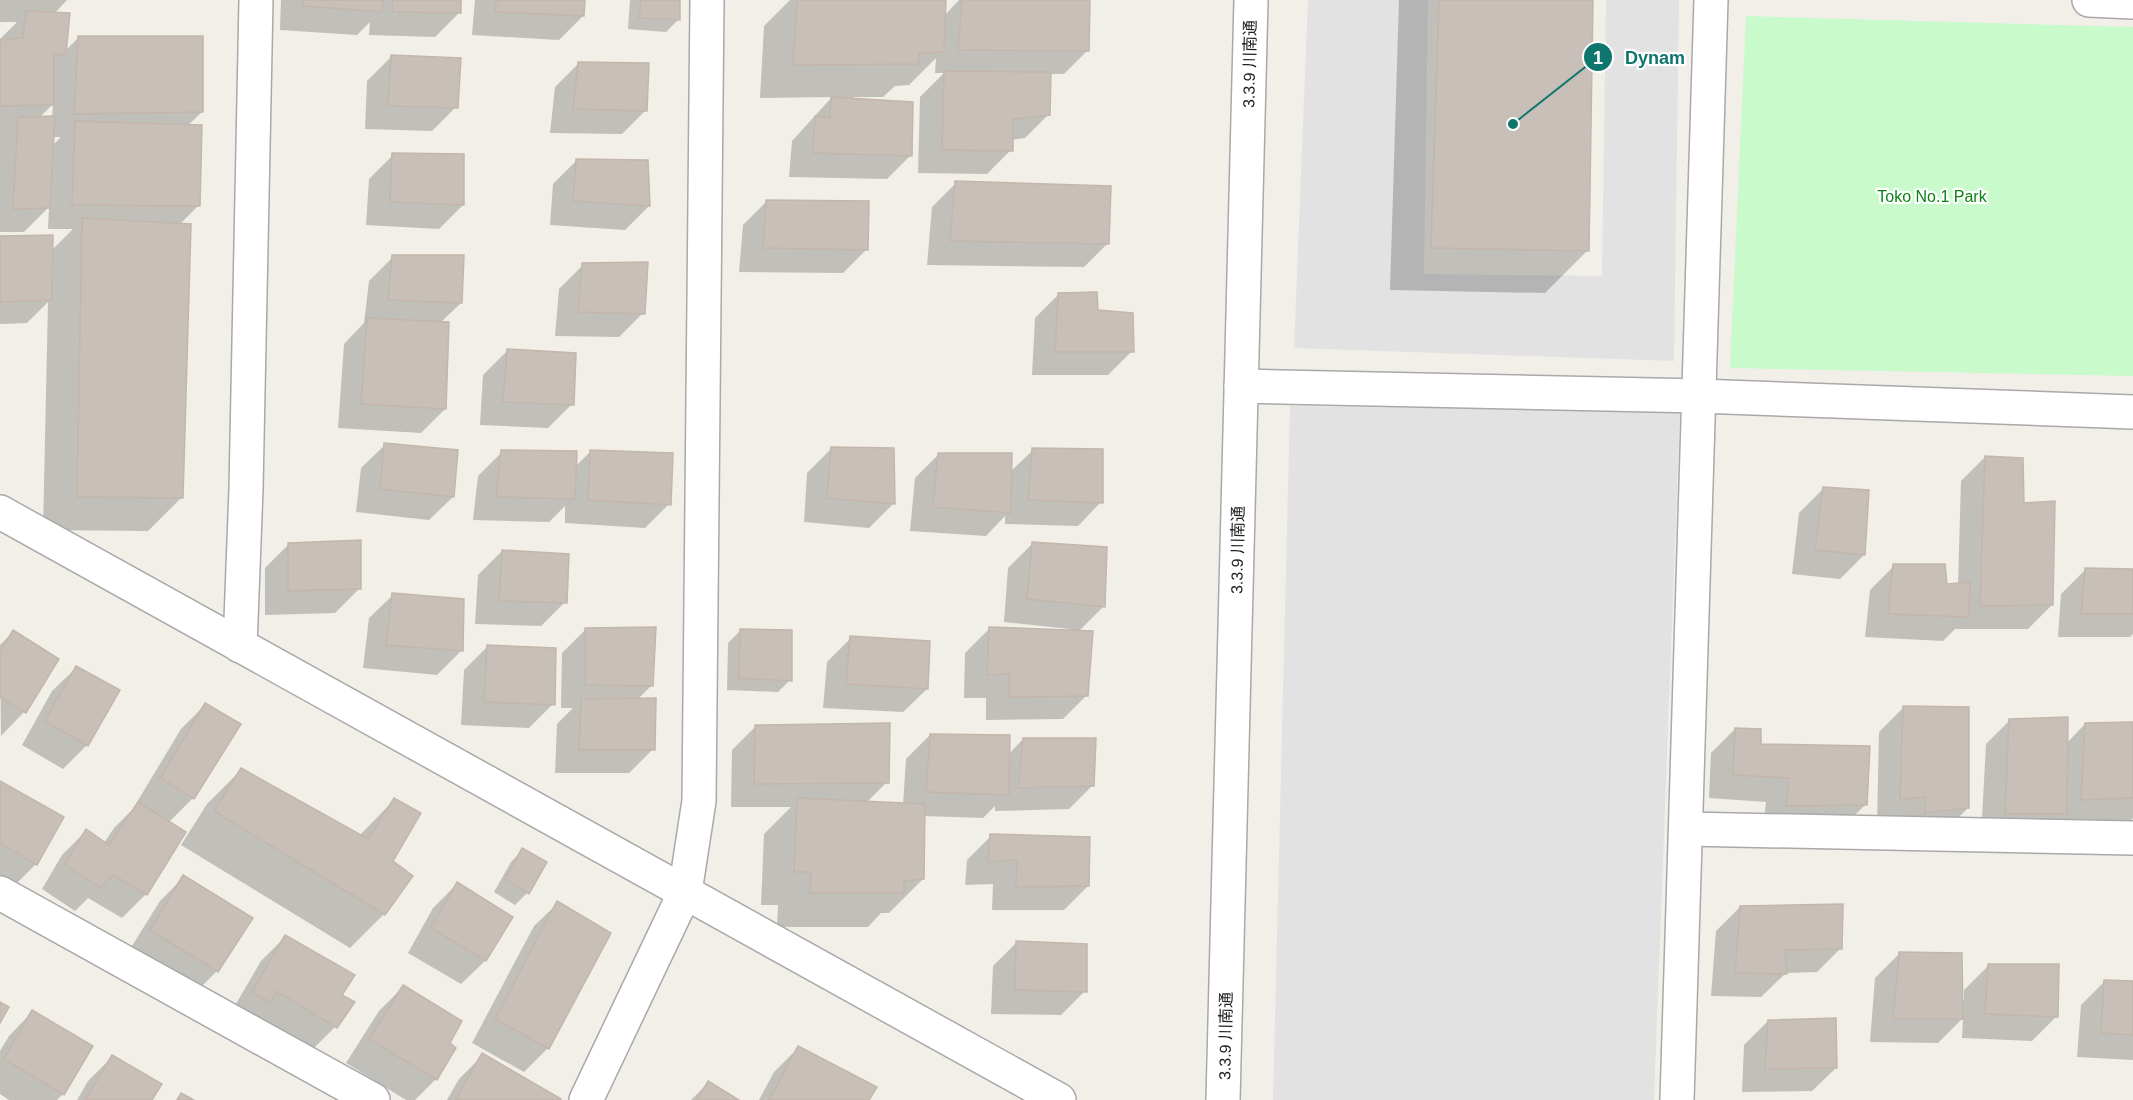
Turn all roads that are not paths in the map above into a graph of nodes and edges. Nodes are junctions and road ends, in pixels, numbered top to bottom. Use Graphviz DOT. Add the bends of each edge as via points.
graph roads {
  1 [pos="256,0"];
  2 [pos="707,0"];
  3 [pos="1251,0"];
  4 [pos="1711,0"];
  5 [pos="2090,0"];
  6 [pos="2133,2"];
  7 [pos="1241,387"];
  8 [pos="1699,396"];
  9 [pos="2133,412"];
  10 [pos="0,512"];
  11 [pos="240,645"];
  12 [pos="1686,829"];
  13 [pos="2133,838"];
  14 [pos="685,892"];
  15 [pos="0,893"];
  16 [pos="373,1100"];
  17 [pos="586,1100"];
  18 [pos="1059,1100"];
  19 [pos="1223,1100"];
  20 [pos="1677,1100"];
  1 -- 11 [label="street"];
  2 -- 14 [label="street" via="699,801"];
  3 -- 7 [label="street, 3.3.9 川南通"];
  4 -- 8 [label="street"];
  5 -- 6 [label="street"];
  7 -- 8 [label="street"];
  7 -- 19 [label="street, 3.3.9 川南通"];
  8 -- 9 [label="street"];
  8 -- 12 [label="street"];
  10 -- 11 [label="street"];
  11 -- 14 [label="street"];
  12 -- 13 [label="street"];
  12 -- 20 [label="street"];
  14 -- 17 [label="street"];
  14 -- 18 [label="street"];
  15 -- 16 [label="street"];
}
